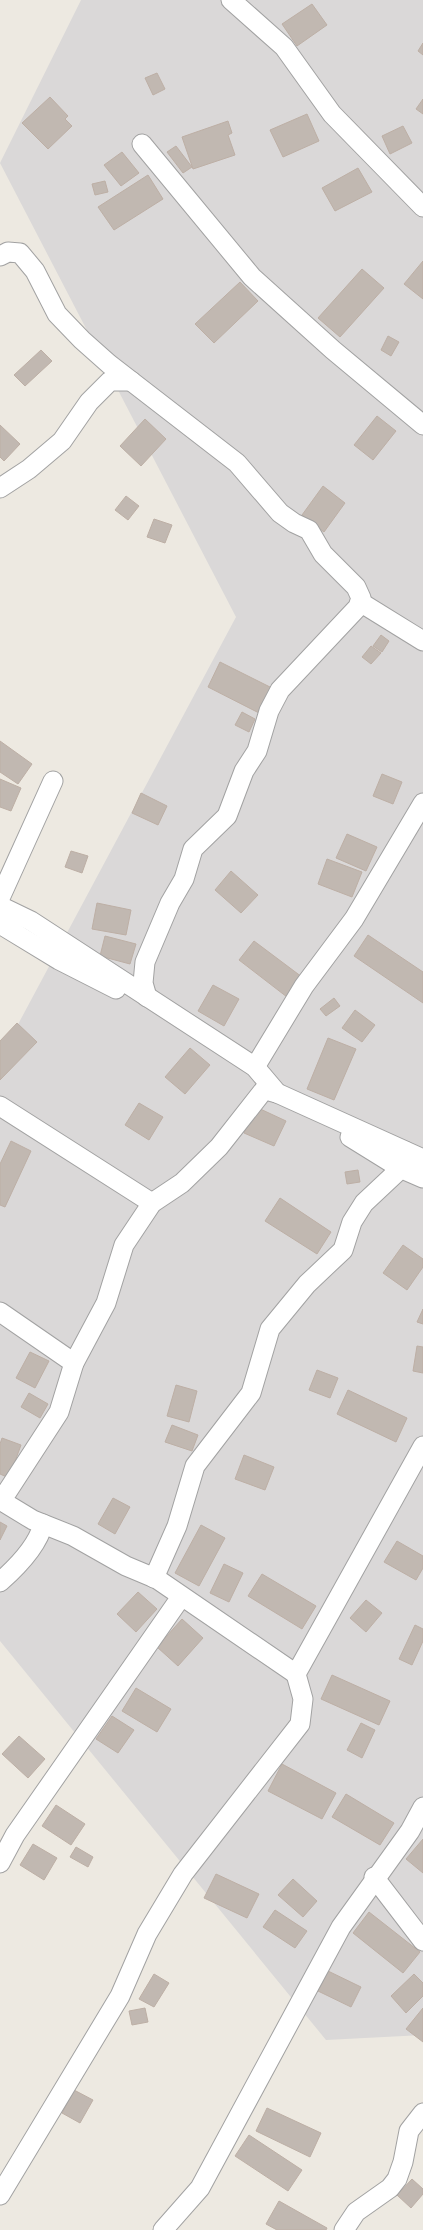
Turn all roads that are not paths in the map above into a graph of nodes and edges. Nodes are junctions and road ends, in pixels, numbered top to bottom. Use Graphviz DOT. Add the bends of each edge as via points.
graph roads {
  1 [pos="231,0"];
  2 [pos="142,144"];
  3 [pos="423,207"];
  4 [pos="0,256"];
  5 [pos="131,381"];
  6 [pos="423,425"];
  7 [pos="0,488"];
  8 [pos="360,602"];
  9 [pos="423,641"];
  10 [pos="53,781"];
  11 [pos="423,803"];
  12 [pos="0,898"];
  13 [pos="0,906"];
  14 [pos="0,924"];
  15 [pos="147,997"];
  16 [pos="255,1067"];
  17 [pos="272,1090"];
  18 [pos="0,1106"];
  19 [pos="405,1151"];
  20 [pos="423,1159"];
  21 [pos="423,1178"];
  22 [pos="152,1203"];
  23 [pos="0,1312"];
  24 [pos="74,1363"];
  25 [pos="423,1446"];
  26 [pos="0,1500"];
  27 [pos="43,1524"];
  28 [pos="154,1578"];
  29 [pos="0,1582"];
  30 [pos="181,1597"];
  31 [pos="296,1674"];
  32 [pos="423,1807"];
  33 [pos="0,1863"];
  34 [pos="374,1878"];
  35 [pos="423,1941"];
  36 [pos="423,2114"];
  37 [pos="0,2195"];
  38 [pos="162,2230"];
  39 [pos="344,2230"];
  1 -- 3 [label="street" via="284,47 332,114"];
  2 -- 6 [label="street" via="252,277"];
  4 -- 5 [label="street" via="8,252 20,253 35,271 58,314 82,340"];
  5 -- 7 [label="street" via="110,381 89,402 62,441"];
  5 -- 8 [label="street" via="237,463 280,513 309,530 324,554 356,587"];
  8 -- 9 [label="street"];
  8 -- 15 [label="street" via="280,690 227,816 193,850 184,879 145,962 143,983"];
  10 -- 12 [label="street"];
  11 -- 16 [label="street" via="354,919 304,986"];
  13 -- 15 [label="street" via="31,922"];
  14 -- 17 [label="street" via="58,960 133,998"];
  15 -- 16 [label="street"];
  16 -- 17 [label="street"];
  17 -- 19 [label="street"];
  17 -- 21 [label="street" via="400,1168"];
  17 -- 22 [label="street" via="182,1183"];
  18 -- 22 [label="street"];
  19 -- 20 [label="street"];
  19 -- 28 [label="street" via="396,1173 364,1203 352,1222 343,1250 307,1284 270,1328 251,1393 195,1466 177,1526"];
  22 -- 24 [label="street" via="124,1245 106,1303"];
  23 -- 24 [label="street"];
  24 -- 26 [label="street" via="59,1412"];
  25 -- 31 [label="street"];
  26 -- 27 [label="street"];
  27 -- 28 [label="street"];
  27 -- 29 [label="street" via="40,1536"];
  28 -- 30 [label="street"];
  30 -- 31 [label="street"];
  30 -- 33 [label="street" via="15,1835"];
  31 -- 37 [label="street" via="303,1698 300,1724 183,1874 147,1934 120,1996"];
  32 -- 34 [label="street" via="410,1831"];
  34 -- 35 [label="street"];
  34 -- 38 [label="street" via="341,1927 200,2188"];
  36 -- 39 [label="street" via="409,2131 397,2179 390,2188 356,2212"];
}
